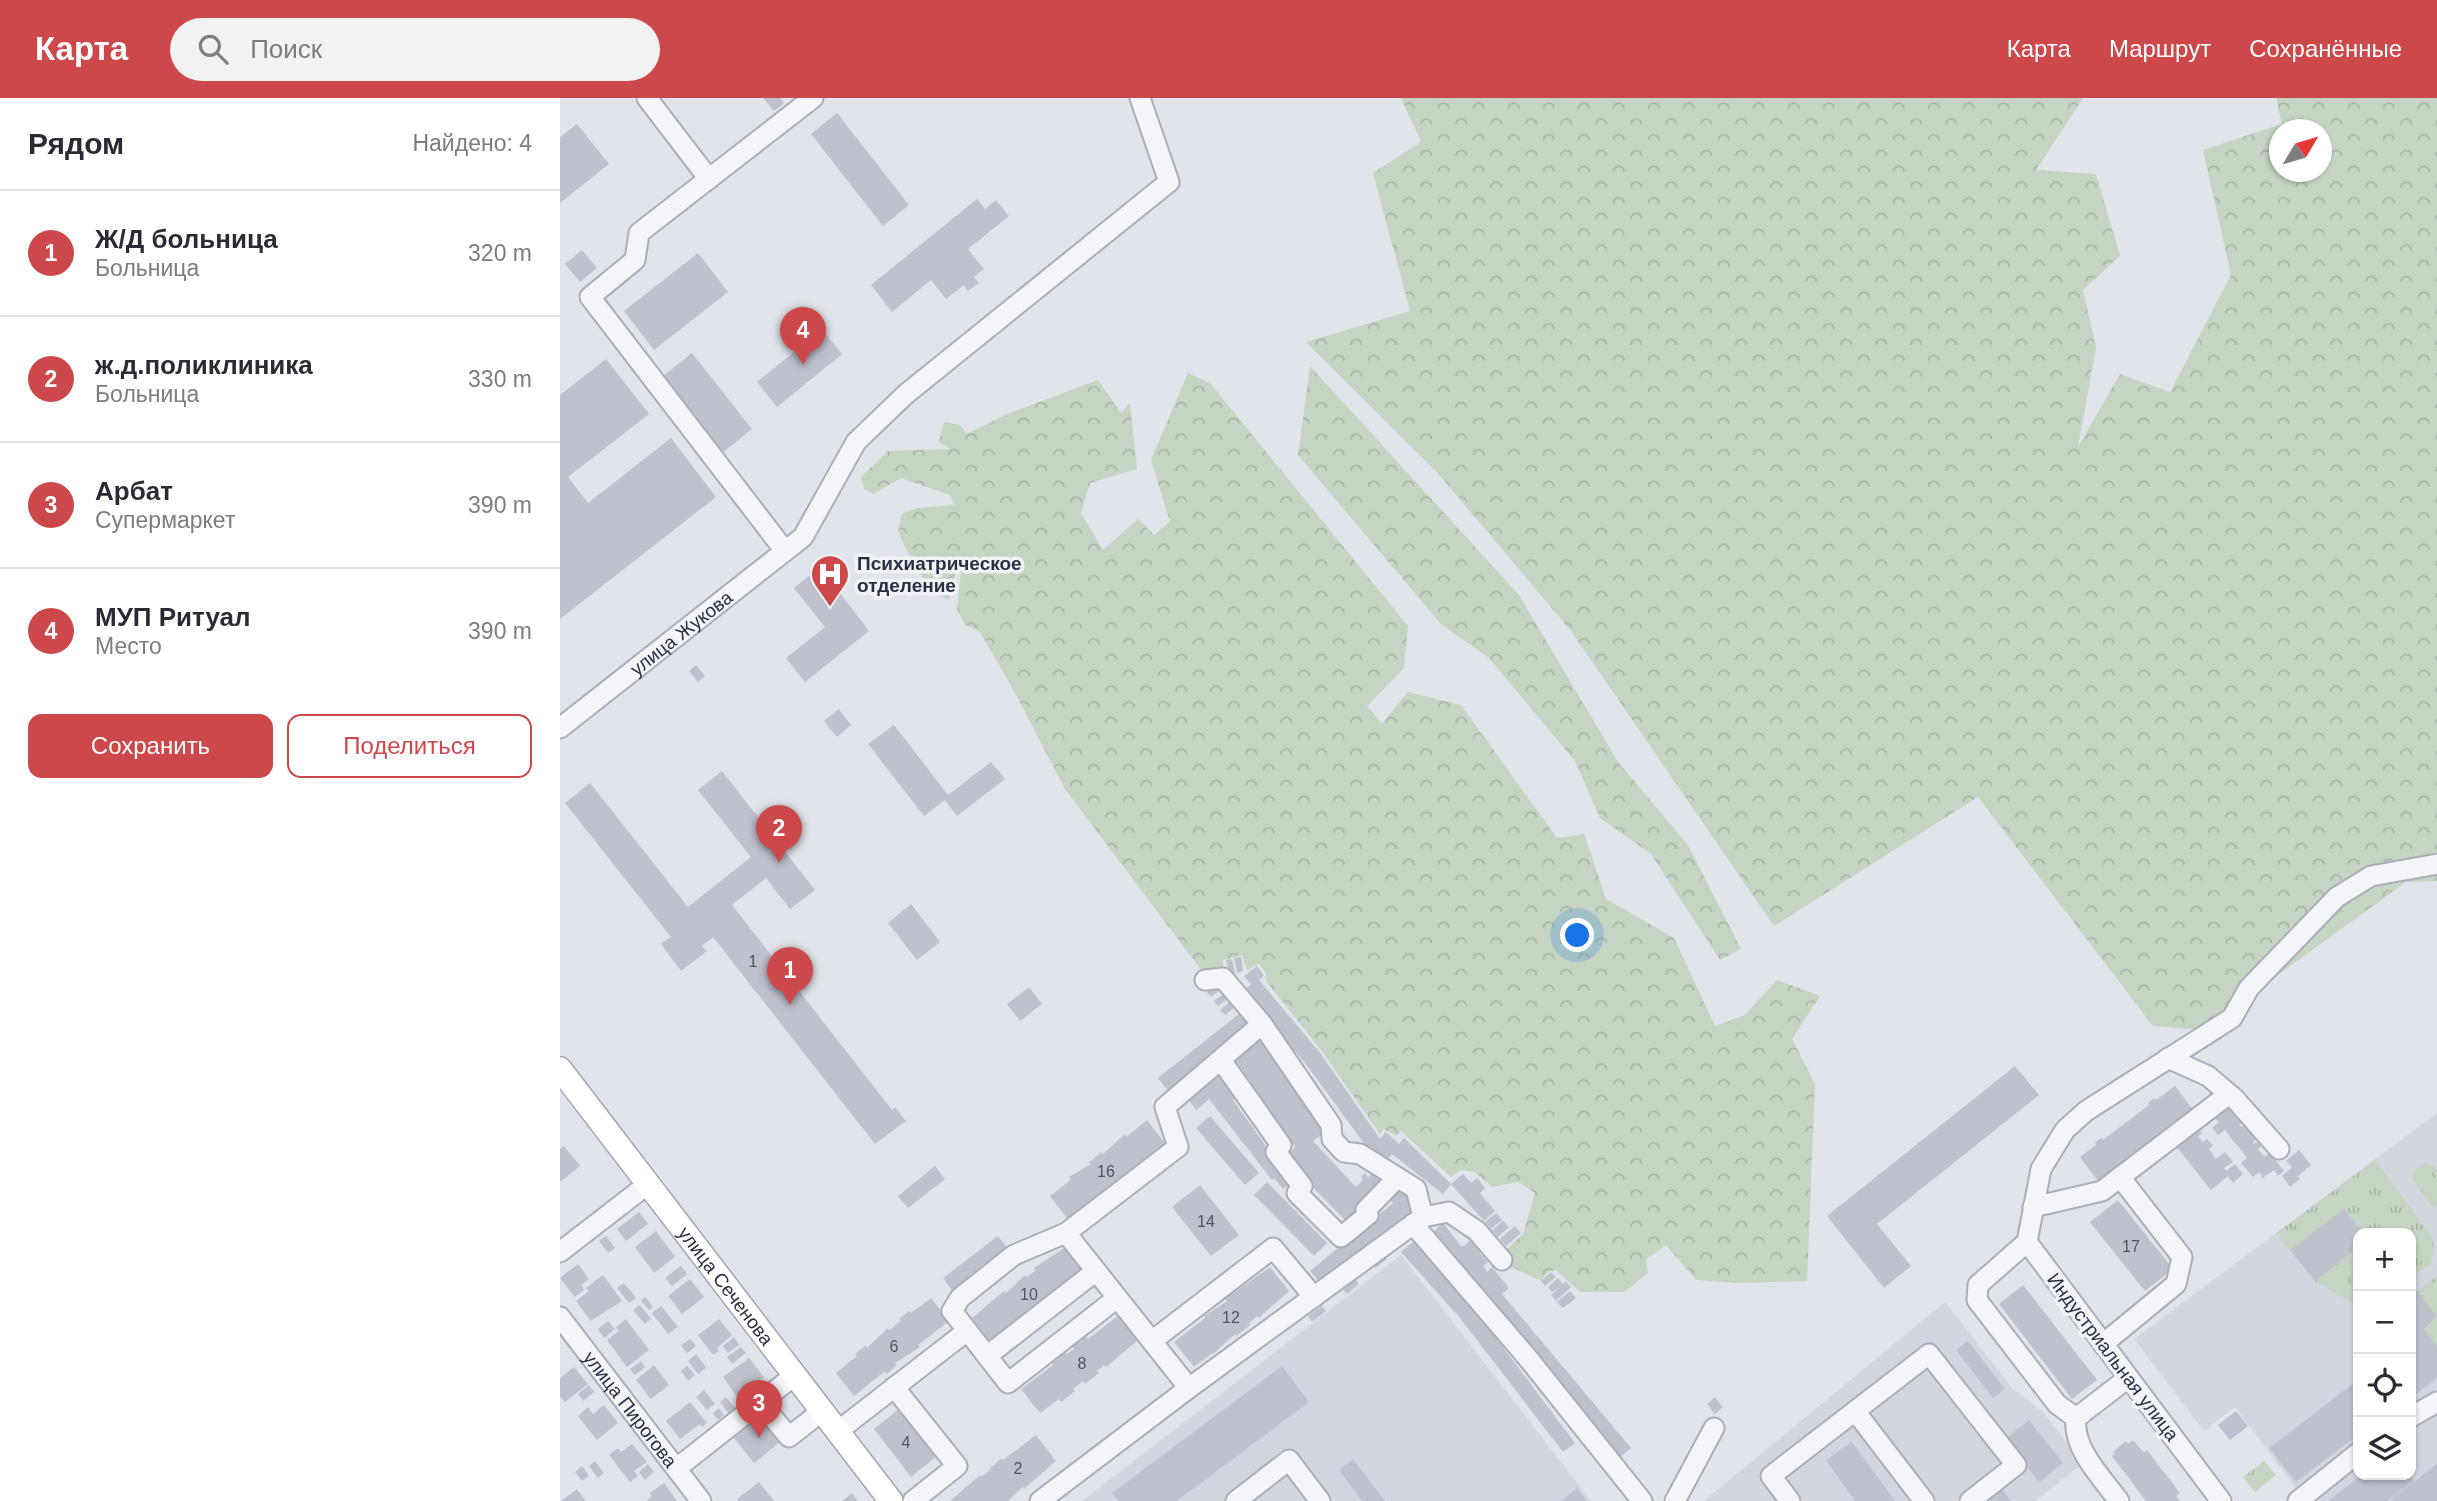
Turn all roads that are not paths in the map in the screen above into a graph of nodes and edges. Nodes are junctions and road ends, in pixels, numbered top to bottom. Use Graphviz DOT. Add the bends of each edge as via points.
graph roads {
  1 [pos="647,98"];
  2 [pos="813,98"];
  3 [pos="1140,98"];
  4 [pos="709,178"];
  5 [pos="785,551"];
  6 [pos="560,728"];
  7 [pos="2437,864"];
  8 [pos="1205,980"];
  9 [pos="1262,1024"];
  10 [pos="2168,1058"];
  11 [pos="1221,1060"];
  12 [pos="560,1069"];
  13 [pos="2230,1094"];
  14 [pos="2279,1149"];
  15 [pos="2120,1177"];
  16 [pos="1397,1178"];
  17 [pos="648,1184"];
  18 [pos="2033,1207"];
  19 [pos="1418,1220"];
  20 [pos="1066,1233"];
  21 [pos="2026,1242"];
  22 [pos="560,1252"];
  23 [pos="1502,1260"];
  24 [pos="1096,1271"];
  25 [pos="1314,1297"];
  26 [pos="1117,1298"];
  27 [pos="560,1317"];
  28 [pos="967,1331"];
  29 [pos="1152,1341"];
  30 [pos="2103,1344"];
  31 [pos="987,1356"];
  32 [pos="795,1375"];
  33 [pos="2128,1378"];
  34 [pos="894,1387"];
  35 [pos="1189,1388"];
  36 [pos="760,1402"];
  37 [pos="2437,1402"];
  38 [pos="822,1411"];
  39 [pos="1855,1411"];
  40 [pos="2416,1414"];
  41 [pos="2076,1418"];
  42 [pos="1714,1427"];
  43 [pos="838,1431"];
  44 [pos="2353,1457"];
  45 [pos="677,1468"];
  46 [pos="2219,1500"];
  47 [pos="701,1501"];
  48 [pos="891,1501"];
  49 [pos="913,1501"];
  50 [pos="1040,1501"];
  51 [pos="1236,1501"];
  52 [pos="1320,1501"];
  53 [pos="1642,1501"];
  54 [pos="1675,1501"];
  55 [pos="1790,1501"];
  56 [pos="1924,1501"];
  57 [pos="1970,1501"];
  58 [pos="2119,1501"];
  59 [pos="2298,1501"];
  1 -- 4 [label="street"];
  2 -- 4 [label="street"];
  3 -- 5 [label="street, улица Жукова" via="1169,182 906,394 856,442 803,537"];
  4 -- 5 [label="street" via="639,233 635,260 590,297"];
  5 -- 6 [label="street, улица Жукова"];
  7 -- 10 [label="street" via="2371,876 2337,897 2249,988 2232,1018"];
  8 -- 9 [label="street" via="1223,978"];
  9 -- 11 [label="street"];
  9 -- 16 [label="street" via="1331,1125 1332,1139 1344,1152 1360,1154"];
  10 -- 13 [label="street" via="2208,1076"];
  10 -- 18 [label="street" via="2086,1111 2065,1130 2041,1170"];
  11 -- 16 [label="street" via="1281,1145 1276,1152 1301,1186 1297,1193 1341,1237 1368,1215 1366,1210"];
  11 -- 20 [label="street" via="1165,1107 1178,1147"];
  12 -- 17 [label="main road, улица Сеченова"];
  13 -- 14 [label="street"];
  13 -- 15 [label="street"];
  15 -- 18 [label="street" via="2102,1191"];
  15 -- 30 [label="street" via="2182,1257 2176,1284"];
  16 -- 19 [label="street" via="1416,1189"];
  17 -- 22 [label="street"];
  17 -- 32 [label="main road, улица Сеченова"];
  18 -- 21 [label="street"];
  19 -- 23 [label="street" via="1449,1212 1477,1231"];
  19 -- 25 [label="street"];
  19 -- 53 [label="street"];
  20 -- 24 [label="street"];
  20 -- 28 [label="street" via="1014,1255 960,1298 952,1311"];
  21 -- 30 [label="street, Индустриальная улица"];
  21 -- 41 [label="street" via="1978,1285 1977,1300 2057,1404"];
  24 -- 26 [label="street"];
  24 -- 31 [label="street"];
  25 -- 29 [label="street" via="1273,1248"];
  25 -- 35 [label="street"];
  26 -- 29 [label="street"];
  26 -- 31 [label="street" via="1008,1383"];
  27 -- 45 [label="street, улица Пирогова"];
  28 -- 31 [label="street"];
  28 -- 34 [label="street"];
  29 -- 35 [label="street"];
  30 -- 33 [label="street, Индустриальная улица"];
  32 -- 36 [label="street"];
  32 -- 38 [label="main road, улица Сеченова"];
  33 -- 41 [label="street"];
  33 -- 46 [label="street, Индустриальная улица"];
  34 -- 43 [label="street"];
  34 -- 49 [label="street" via="957,1466"];
  35 -- 50 [label="street"];
  36 -- 38 [label="street" via="789,1437"];
  36 -- 45 [label="street"];
  37 -- 40 [label="street"];
  38 -- 43 [label="main road, улица Сеченова"];
  39 -- 55 [label="street" via="1771,1476"];
  39 -- 56 [label="street"];
  39 -- 57 [label="street" via="1929,1354 2017,1465"];
  41 -- 58 [label="street" via="2074,1430"];
  42 -- 54 [label="street"];
  43 -- 48 [label="main road, улица Сеченова"];
  44 -- 59 [label="street"];
  45 -- 47 [label="street, улица Пирогова"];
  51 -- 52 [label="street" via="1289,1461"];
}
